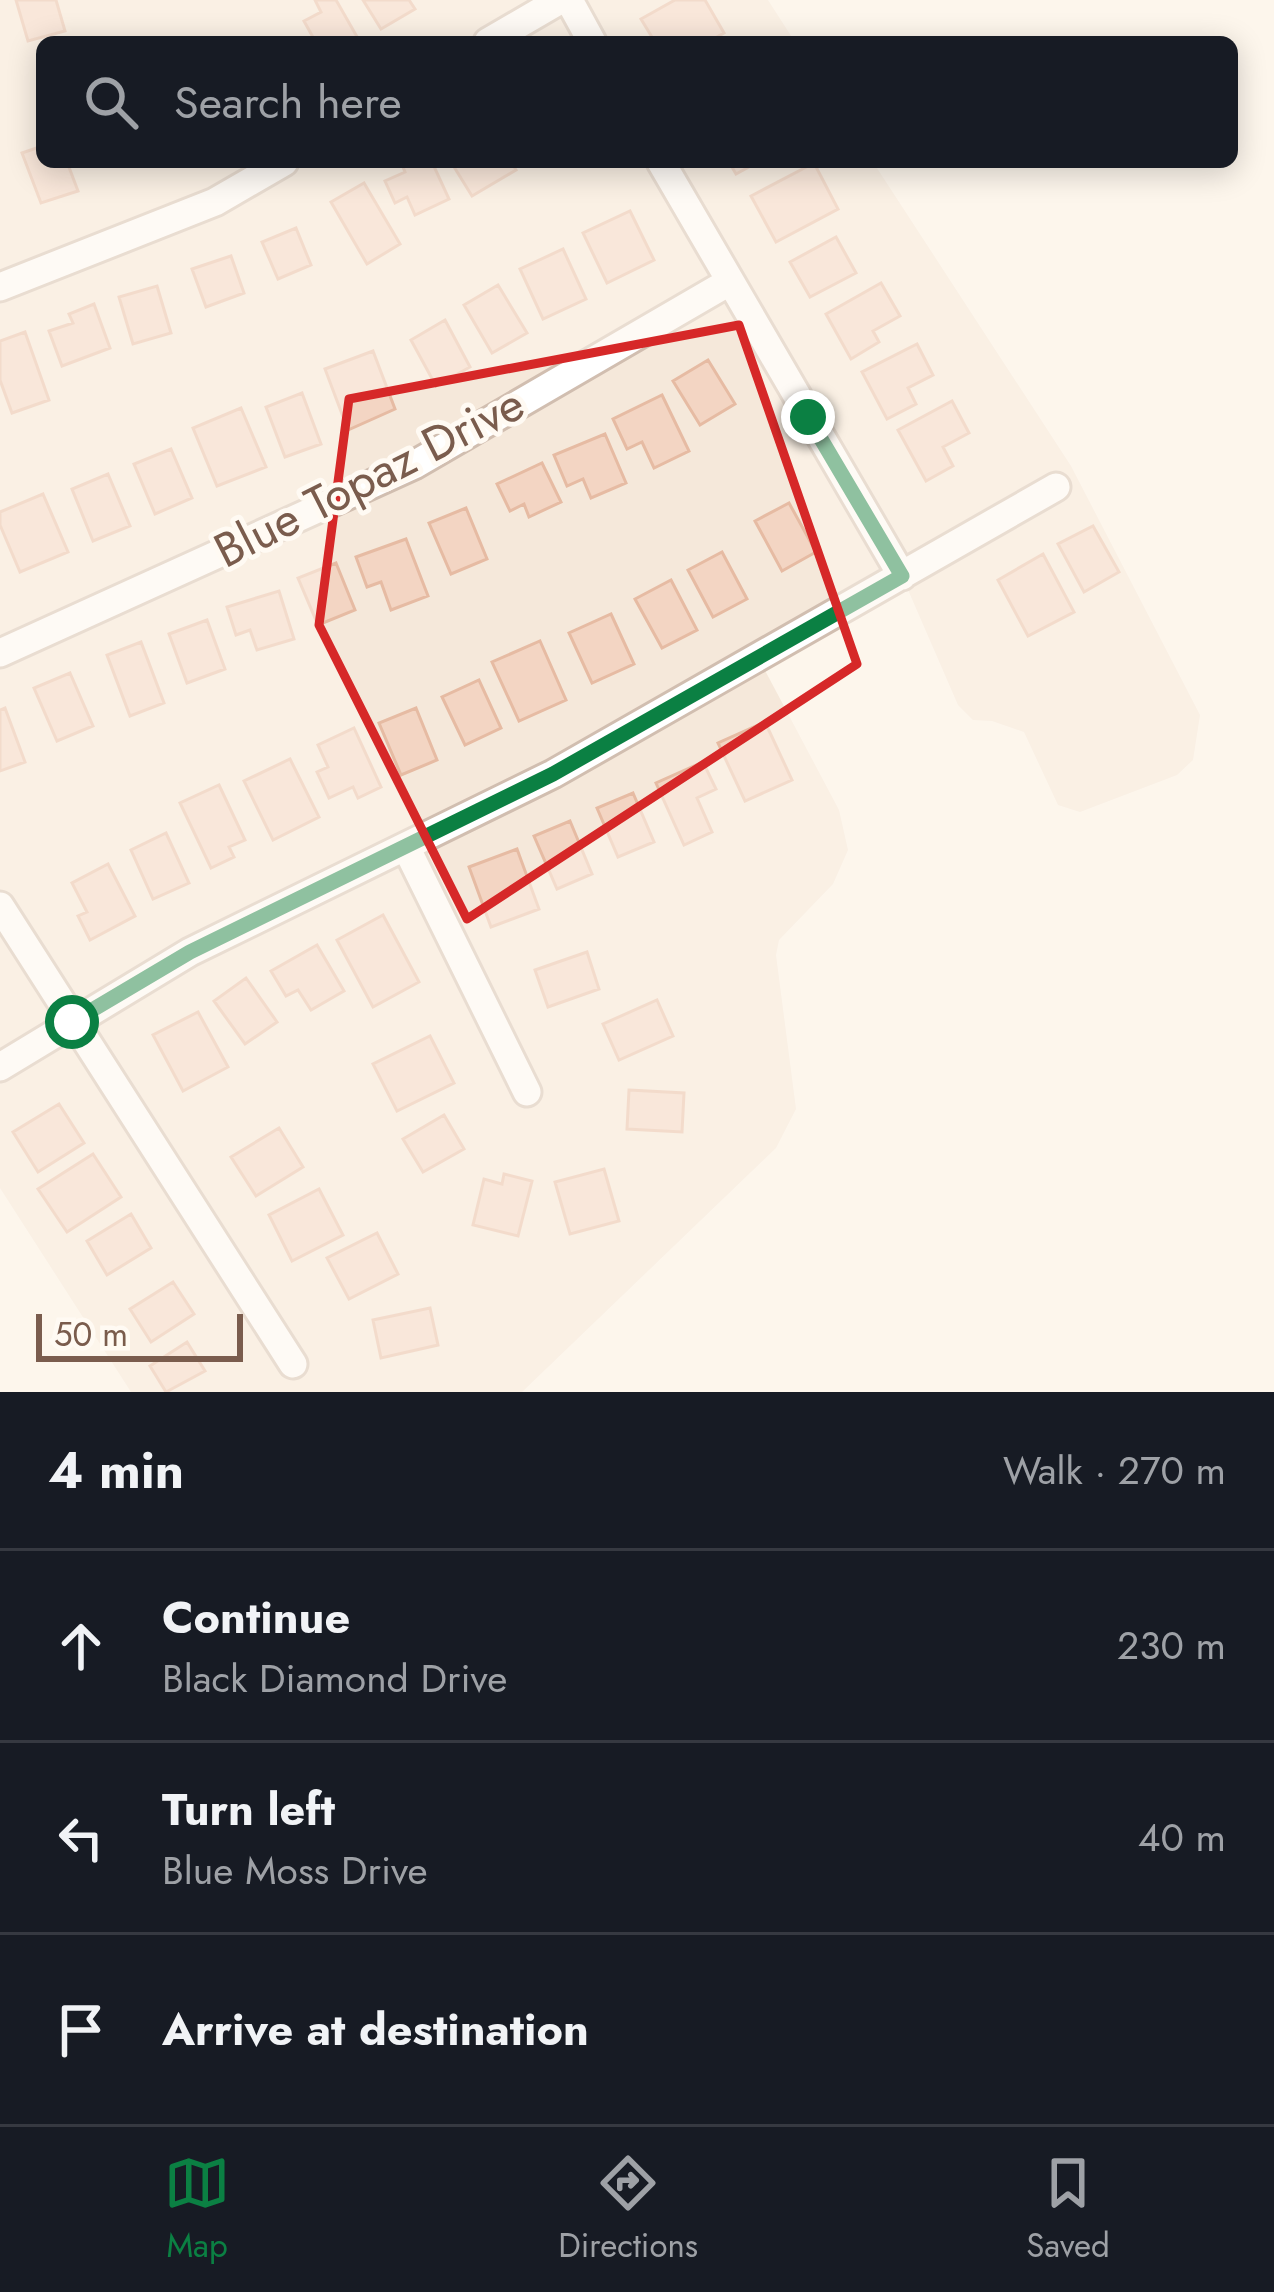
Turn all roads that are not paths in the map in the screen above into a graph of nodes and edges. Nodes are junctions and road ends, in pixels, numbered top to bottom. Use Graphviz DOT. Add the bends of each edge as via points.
graph roads {
  1 [pos="564,0"];
  2 [pos="499,36"];
  3 [pos="588,36"];
  4 [pos="274,168"];
  5 [pos="664,168"];
  6 [pos="729,282"];
  7 [pos="0,287"];
  8 [pos="1056,488"];
  9 [pos="902,576"];
  10 [pos="0,652"];
  11 [pos="406,847"];
  12 [pos="0,906"];
  13 [pos="72,1022"];
  14 [pos="0,1067"];
  15 [pos="527,1092"];
  16 [pos="293,1364"];
  1 -- 2 [label="street"];
  1 -- 3 [label="street"];
  4 -- 7 [label="street" via="215,202"];
  5 -- 6 [label="street"];
  6 -- 9 [label="street"];
  6 -- 10 [label="street, Blue Topaz Drive" via="414,464"];
  8 -- 9 [label="street"];
  9 -- 11 [label="street" via="553,774"];
  11 -- 13 [label="street" via="190,952"];
  11 -- 15 [label="street"];
  12 -- 13 [label="street"];
  13 -- 14 [label="street"];
  13 -- 16 [label="street"];
}
